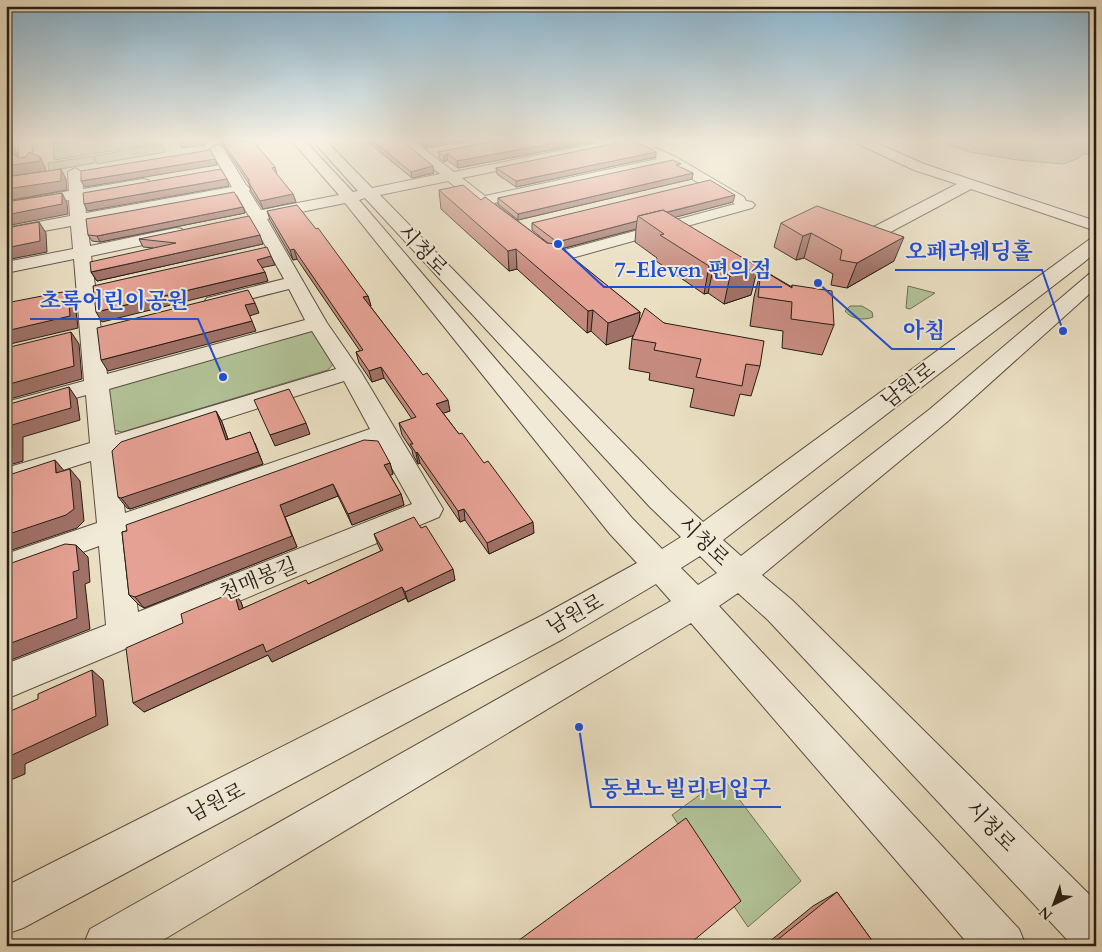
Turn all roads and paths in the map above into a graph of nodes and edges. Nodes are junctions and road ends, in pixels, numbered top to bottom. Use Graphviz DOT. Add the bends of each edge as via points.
graph roads {
  1 [pos="76,185"];
  2 [pos="127,185"];
  3 [pos="241,185"];
  4 [pos="348,185"];
  5 [pos="352,185"];
  6 [pos="405,185"];
  7 [pos="463,185"];
  8 [pos="554,185"];
  9 [pos="715,185"];
  10 [pos="966,185"];
  11 [pos="973,185"];
  12 [pos="243,189"];
  13 [pos="76,194"];
  14 [pos="359,195"];
  15 [pos="483,201"];
  16 [pos="6,206"];
  17 [pos="248,218"];
  18 [pos="78,219"];
  19 [pos="535,223"];
  20 [pos="1096,226"];
  21 [pos="516,227"];
  22 [pos="190,230"];
  23 [pos="6,233"];
  24 [pos="862,240"];
  25 [pos="1096,243"];
  26 [pos="83,252"];
  27 [pos="6,268"];
  28 [pos="1096,278"];
  29 [pos="295,282"];
  30 [pos="198,306"];
  31 [pos="317,323"];
  32 [pos="350,372"];
  33 [pos="97,385"];
  34 [pos="6,410"];
  35 [pos="385,433"];
  36 [pos="104,447"];
  37 [pos="6,478"];
  38 [pos="113,529"];
  39 [pos="703,538"];
  40 [pos="660,566"];
  41 [pos="6,567"];
  42 [pos="740,575"];
  43 [pos="696,604"];
  44 [pos="124,634"];
  45 [pos="6,682"];
  46 [pos="6,911"];
  47 [pos="1096,935"];
  48 [pos="107,946"];
  49 [pos="1002,946"];
  1 -- 13 [label="street"];
  2 -- 13 [label="street"];
  3 -- 12 [label="street, 천매봉길"];
  4 -- 14 [label="street, 시청로"];
  5 -- 14 [label="street, 시청로"];
  6 -- 14 [label="street"];
  7 -- 15 [label="street"];
  8 -- 15 [label="street"];
  9 -- 21 [label="street" via="746,205 554,258"];
  10 -- 24 [label="street"];
  11 -- 20 [label="street"];
  12 -- 17 [label="street, 천매봉길"];
  12 -- 18 [label="street"];
  13 -- 16 [label="street"];
  13 -- 18 [label="street"];
  14 -- 17 [label="street"];
  14 -- 39 [label="street, 시청로" via="660,499"];
  14 -- 40 [label="street, 시청로" via="620,526"];
  15 -- 21 [label="street"];
  17 -- 29 [label="street, 천매봉길" via="267,250"];
  18 -- 23 [label="street"];
  18 -- 26 [label="street"];
  19 -- 21 [label="street"];
  22 -- 26 [label="street"];
  25 -- 39 [label="street, 남원로"];
  26 -- 27 [label="street"];
  26 -- 33 [label="street"];
  28 -- 42 [label="street, 남원로" via="939,415"];
  29 -- 30 [label="street"];
  29 -- 31 [label="street, 천매봉길"];
  31 -- 32 [label="street, 천매봉길"];
  31 -- 33 [label="street"];
  32 -- 35 [label="street, 천매봉길"];
  32 -- 36 [label="street"];
  33 -- 34 [label="street"];
  33 -- 36 [label="street"];
  35 -- 38 [label="street"];
  35 -- 44 [label="street, 천매봉길" via="429,509"];
  36 -- 37 [label="street"];
  36 -- 38 [label="street"];
  38 -- 41 [label="street"];
  38 -- 44 [label="street"];
  39 -- 40 [label="street, 남원로"];
  39 -- 42 [label="street, 시청로"];
  40 -- 43 [label="street, 시청로"];
  40 -- 46 [label="street, 남원로" via="551,628"];
  42 -- 43 [label="street, 남원로"];
  42 -- 47 [label="street, 시청로" via="780,610"];
  43 -- 48 [label="street, 남원로"];
  43 -- 49 [label="street, 시청로"];
  44 -- 45 [label="street, 천매봉길"];
}
